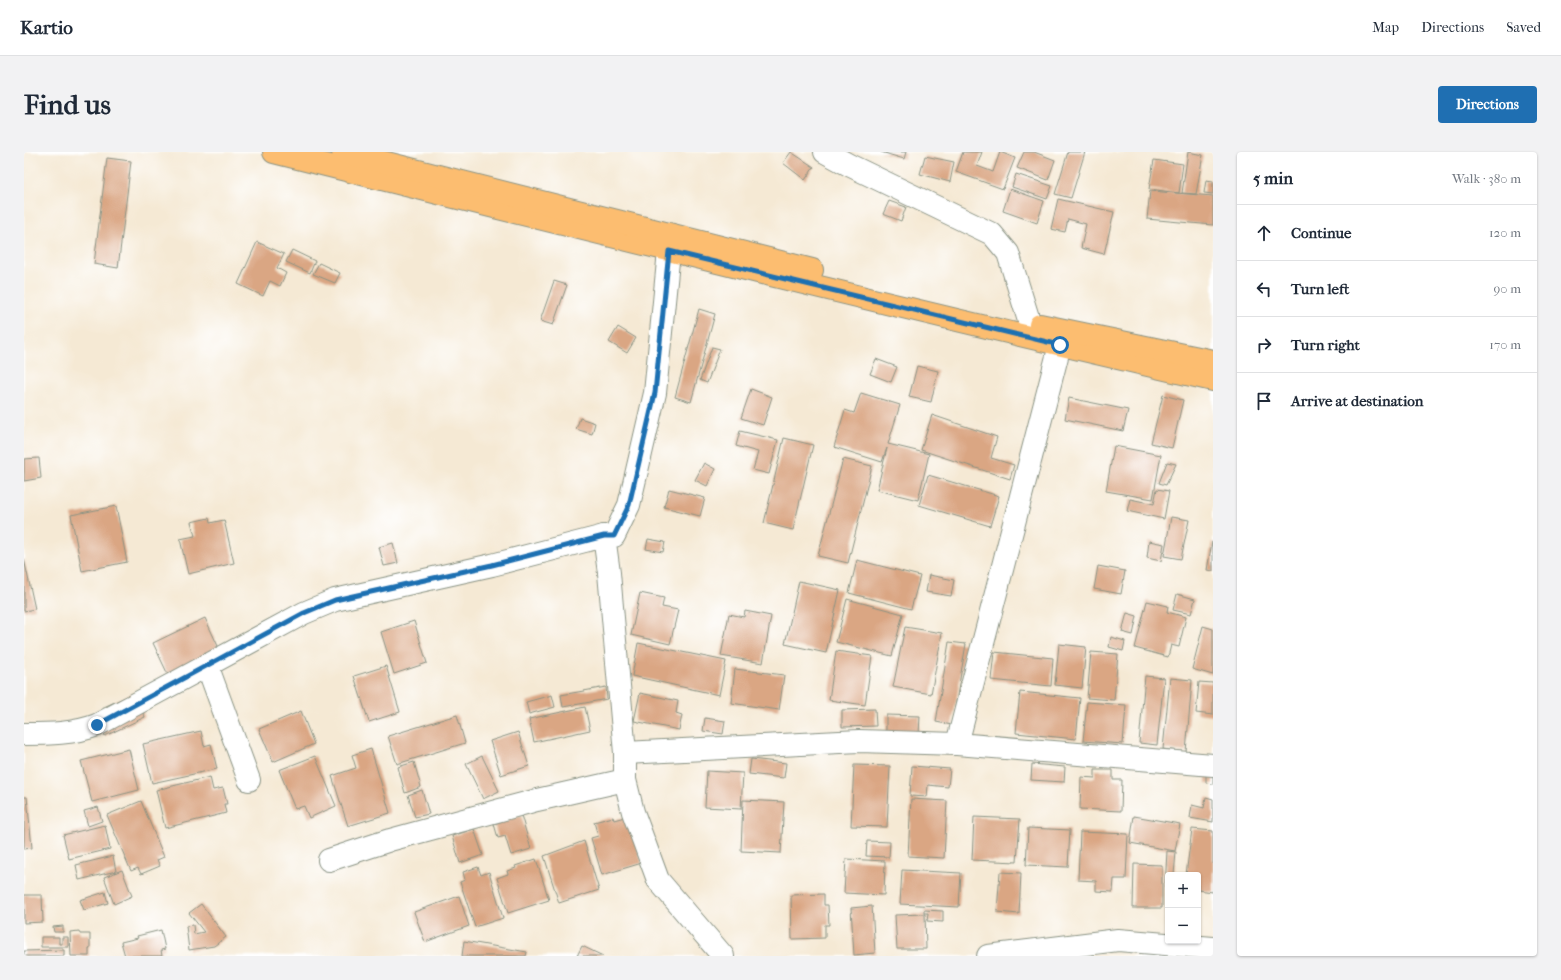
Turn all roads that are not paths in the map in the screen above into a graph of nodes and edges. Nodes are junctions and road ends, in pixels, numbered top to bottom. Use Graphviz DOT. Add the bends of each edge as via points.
graph roads {
  1 [pos="274,152"];
  2 [pos="343,152"];
  3 [pos="825,152"];
  4 [pos="850,159"];
  5 [pos="598,225"];
  6 [pos="669,251"];
  7 [pos="1030,324"];
  8 [pos="1060,345"];
  9 [pos="1213,361"];
  10 [pos="1213,380"];
  11 [pos="604,536"];
  12 [pos="207,665"];
  13 [pos="24,734"];
  14 [pos="957,744"];
  15 [pos="625,753"];
  16 [pos="1213,765"];
  17 [pos="249,780"];
  18 [pos="625,780"];
  19 [pos="329,860"];
  20 [pos="1213,948"];
  21 [pos="723,956"];
  22 [pos="988,956"];
  1 -- 5 [label="main road"];
  2 -- 5 [label="main road"];
  3 -- 4 [label="street"];
  4 -- 7 [label="street" via="992,234 1008,253"];
  5 -- 6 [label="main road"];
  5 -- 7 [label="main road"];
  6 -- 8 [label="main road"];
  6 -- 11 [label="street" via="655,393 629,505 614,536"];
  7 -- 9 [label="main road"];
  8 -- 10 [label="main road"];
  8 -- 14 [label="street"];
  11 -- 12 [label="street" via="492,565 335,600 304,613"];
  11 -- 15 [label="street"];
  12 -- 13 [label="street" via="97,725 49,734"];
  12 -- 17 [label="street"];
  14 -- 15 [label="street" via="859,742"];
  14 -- 16 [label="street"];
  15 -- 18 [label="street"];
  18 -- 19 [label="street" via="537,800 390,840"];
  18 -- 21 [label="street" via="633,812 658,880"];
  20 -- 22 [label="street" via="1118,940"];
}
